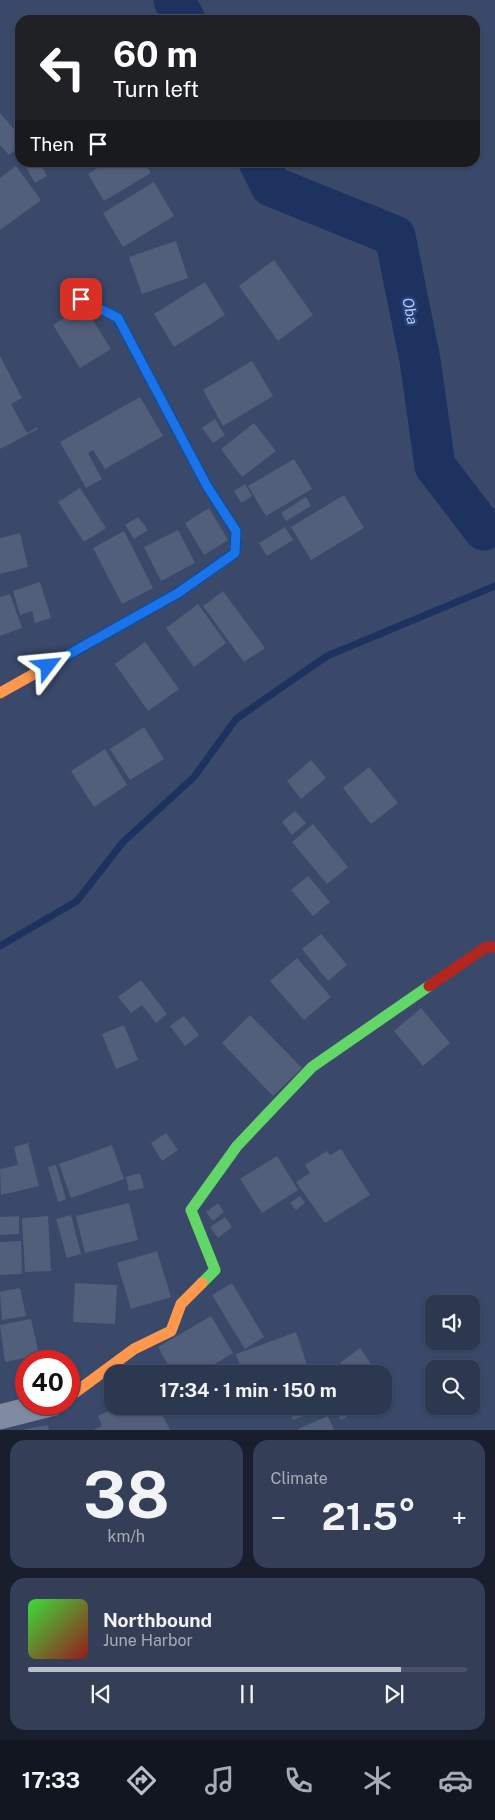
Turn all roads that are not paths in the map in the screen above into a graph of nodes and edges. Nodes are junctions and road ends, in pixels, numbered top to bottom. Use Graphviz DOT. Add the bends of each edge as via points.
graph roads {
  1 [pos="81,299"];
  2 [pos="0,693"];
  3 [pos="495,947"];
  4 [pos="80,1389"];
  5 [pos="15,1413"];
  6 [pos="0,1417"];
  1 -- 2 [label="street" via="118,318 207,486 236,531 235,553 178,593"];
  3 -- 4 [label="street" via="486,947 312,1067 237,1146 191,1210 215,1270 181,1304 172,1331 134,1349"];
  5 -- 6 [label="street"];
}
